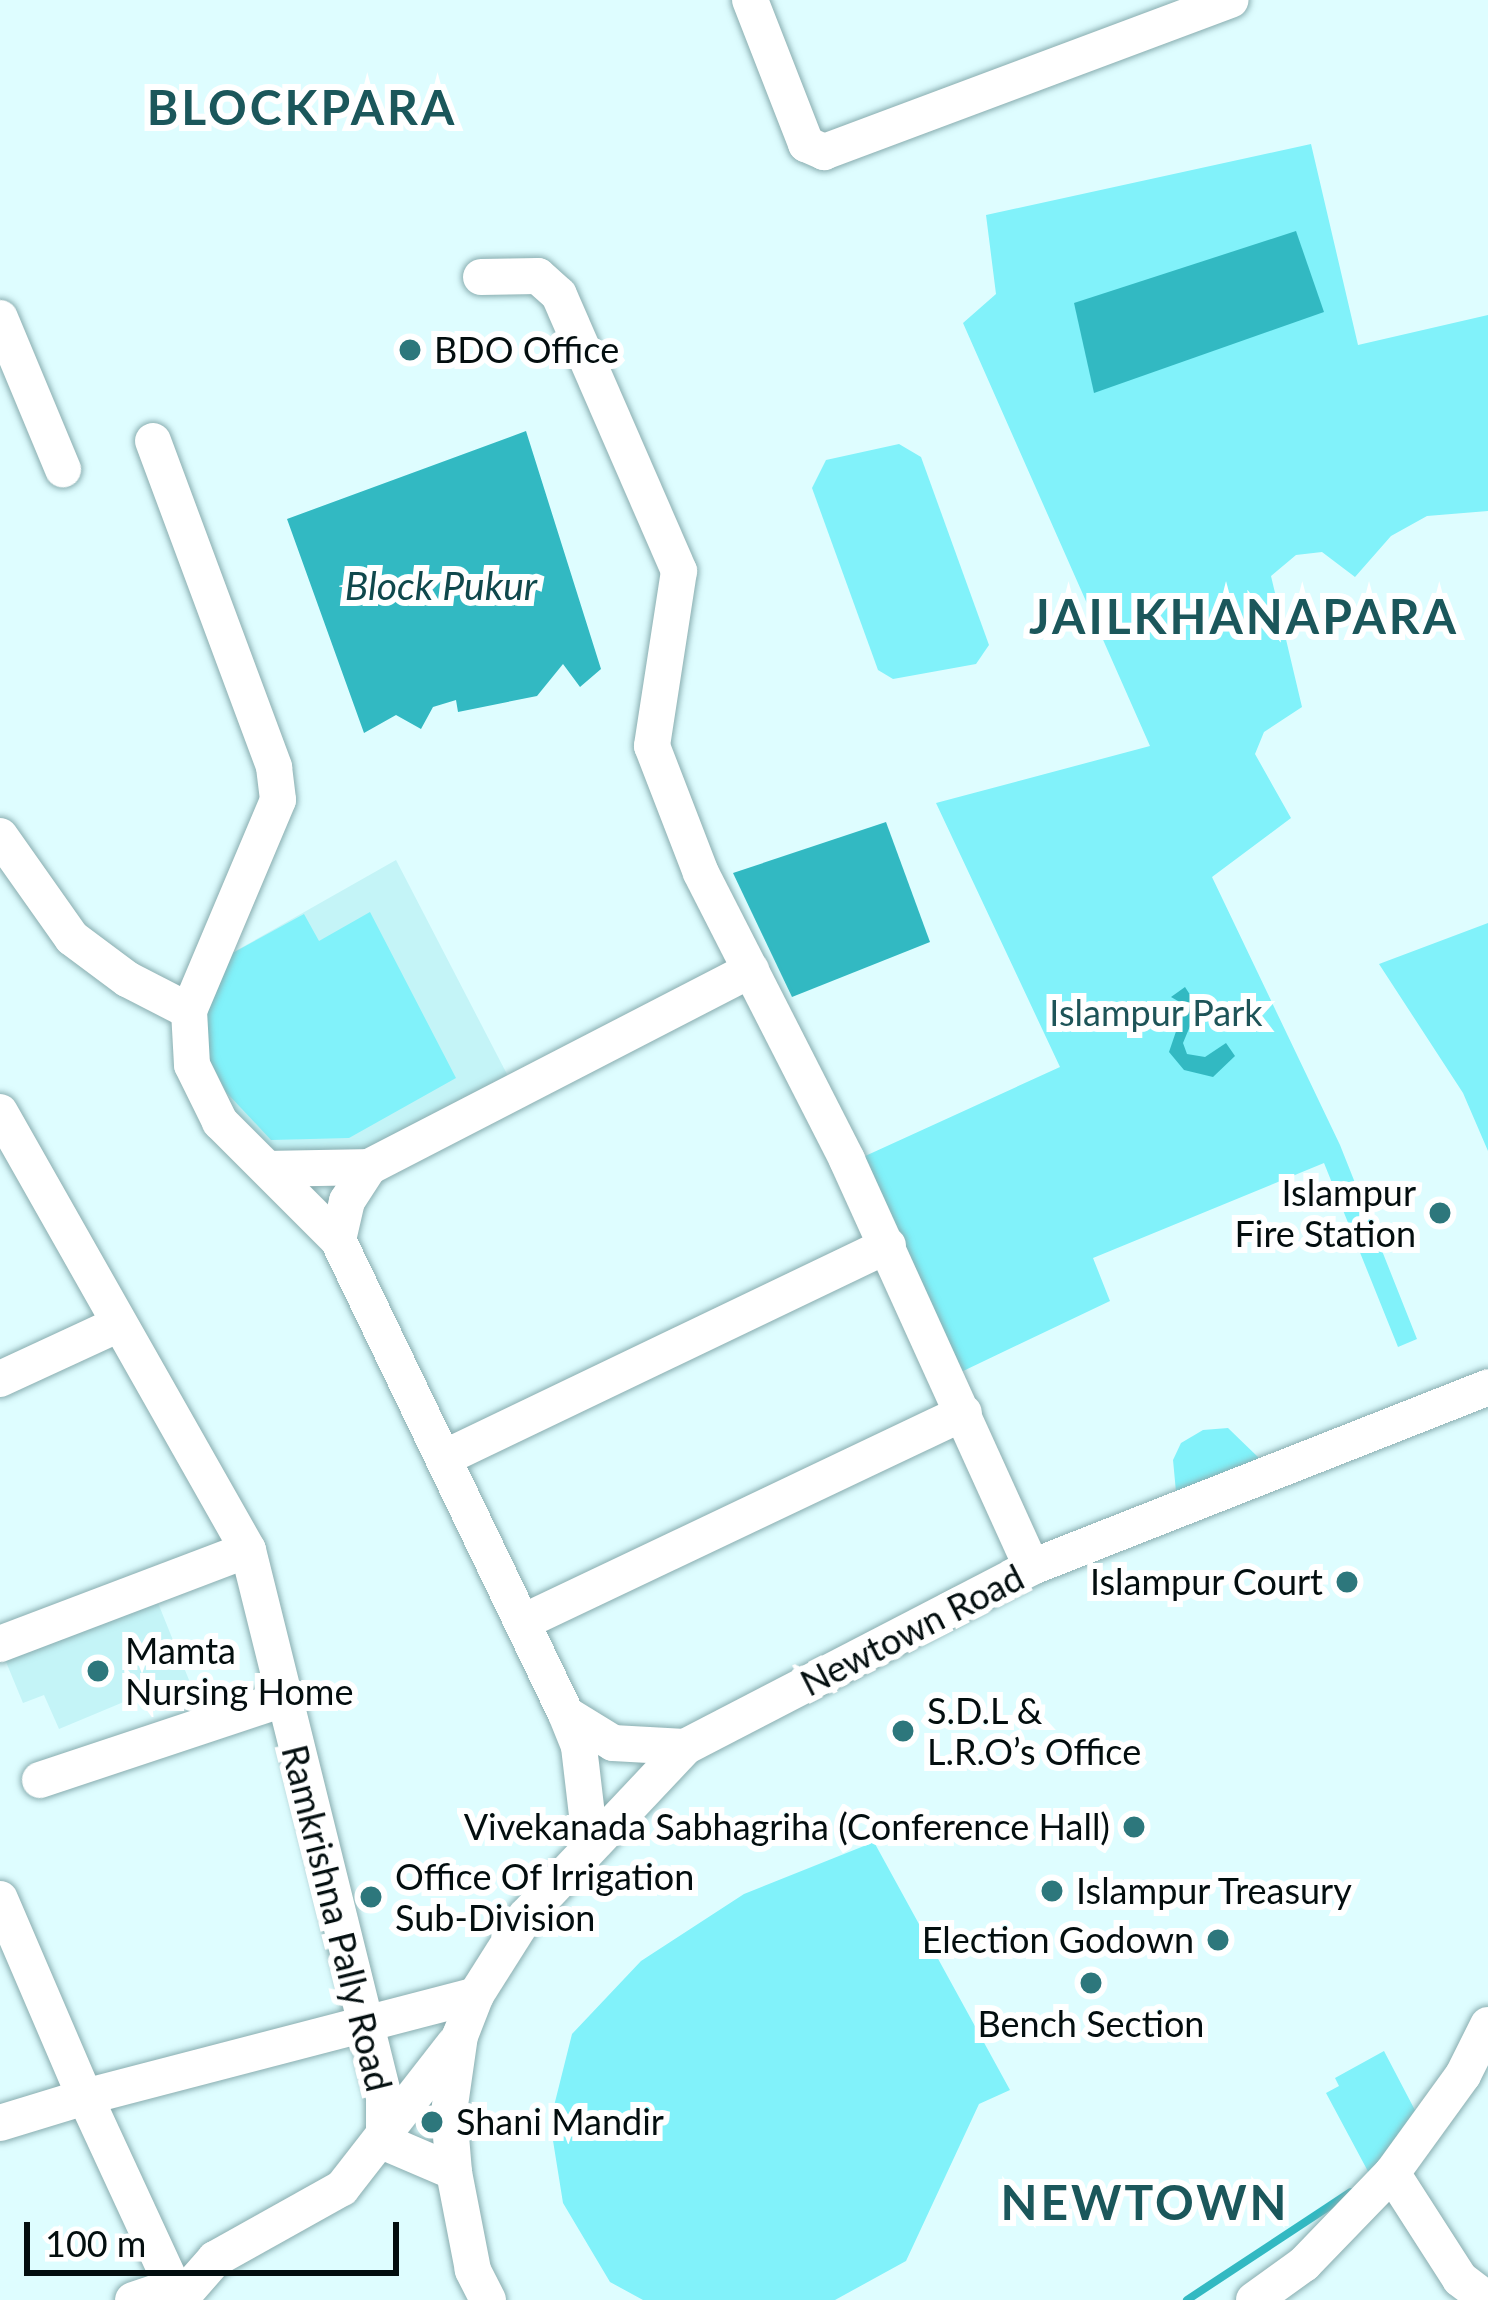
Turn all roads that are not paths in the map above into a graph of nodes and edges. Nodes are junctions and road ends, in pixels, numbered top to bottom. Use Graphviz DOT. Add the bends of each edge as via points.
graph roads {
  1 [pos="750,0"];
  2 [pos="1230,0"];
  3 [pos="482,277"];
  4 [pos="0,318"];
  5 [pos="153,441"];
  6 [pos="63,470"];
  7 [pos="0,836"];
  8 [pos="751,970"];
  9 [pos="189,1011"];
  10 [pos="0,1112"];
  11 [pos="368,1168"];
  12 [pos="269,1169"];
  13 [pos="338,1240"];
  14 [pos="887,1245"];
  15 [pos="117,1325"];
  16 [pos="0,1378"];
  17 [pos="1488,1388"];
  18 [pos="964,1413"];
  19 [pos="446,1457"];
  20 [pos="248,1550"];
  21 [pos="1032,1567"];
  22 [pos="523,1622"];
  23 [pos="0,1644"];
  24 [pos="284,1699"];
  25 [pos="566,1714"];
  26 [pos="686,1747"];
  27 [pos="40,1780"];
  28 [pos="590,1840"];
  29 [pos="0,1899"];
  30 [pos="476,1995"];
  31 [pos="1488,2025"];
  32 [pos="362,2027"];
  33 [pos="460,2036"];
  34 [pos="85,2097"];
  35 [pos="0,2123"];
  36 [pos="384,2142"];
  37 [pos="454,2171"];
  38 [pos="1392,2173"];
  39 [pos="179,2295"];
  40 [pos="133,2300"];
  41 [pos="488,2300"];
  42 [pos="1254,2300"];
  43 [pos="1488,2300"];
  1 -- 2 [label="street" via="806,144 824,152 926,107"];
  3 -- 8 [label="street" via="538,276 559,295 679,571 652,746 701,873"];
  4 -- 6 [label="street"];
  5 -- 9 [label="street" via="274,767 278,800"];
  7 -- 9 [label="street" via="73,938"];
  8 -- 11 [label="street"];
  8 -- 14 [label="street"];
  9 -- 12 [label="street" via="192,1065 220,1122"];
  10 -- 15 [label="street, Ramkrishna Pally Road"];
  11 -- 12 [label="street"];
  11 -- 13 [label="street" via="347,1201"];
  12 -- 13 [label="street"];
  13 -- 19 [label="street"];
  14 -- 18 [label="street"];
  14 -- 19 [label="street"];
  15 -- 16 [label="street"];
  15 -- 20 [label="street, Ramkrishna Pally Road"];
  17 -- 21 [label="street, Newtown Road"];
  18 -- 21 [label="street"];
  18 -- 22 [label="street"];
  19 -- 22 [label="street"];
  20 -- 23 [label="street"];
  20 -- 24 [label="street, Ramkrishna Pally Road"];
  21 -- 26 [label="street, Newtown Road"];
  22 -- 25 [label="street"];
  24 -- 27 [label="street"];
  24 -- 32 [label="street, Ramkrishna Pally Road"];
  25 -- 26 [label="street" via="613,1743"];
  25 -- 28 [label="street" via="579,1747"];
  26 -- 28 [label="street, Newtown Road"];
  28 -- 30 [label="street, Newtown Road" via="526,1916"];
  29 -- 34 [label="street"];
  30 -- 32 [label="street"];
  30 -- 33 [label="street, Newtown Road"];
  31 -- 38 [label="street" via="1463,2075"];
  32 -- 34 [label="street"];
  32 -- 36 [label="street, Ramkrishna Pally Road" via="384,2097"];
  33 -- 36 [label="street"];
  33 -- 37 [label="street" via="449,2112"];
  34 -- 35 [label="street"];
  34 -- 39 [label="street"];
  36 -- 37 [label="street, Ramkrishna Pally Road"];
  36 -- 39 [label="street" via="342,2188 215,2260"];
  37 -- 41 [label="street" via="473,2270"];
  38 -- 42 [label="street" via="1304,2264"];
  38 -- 43 [label="street" via="1460,2279"];
  39 -- 40 [label="street"];
}
